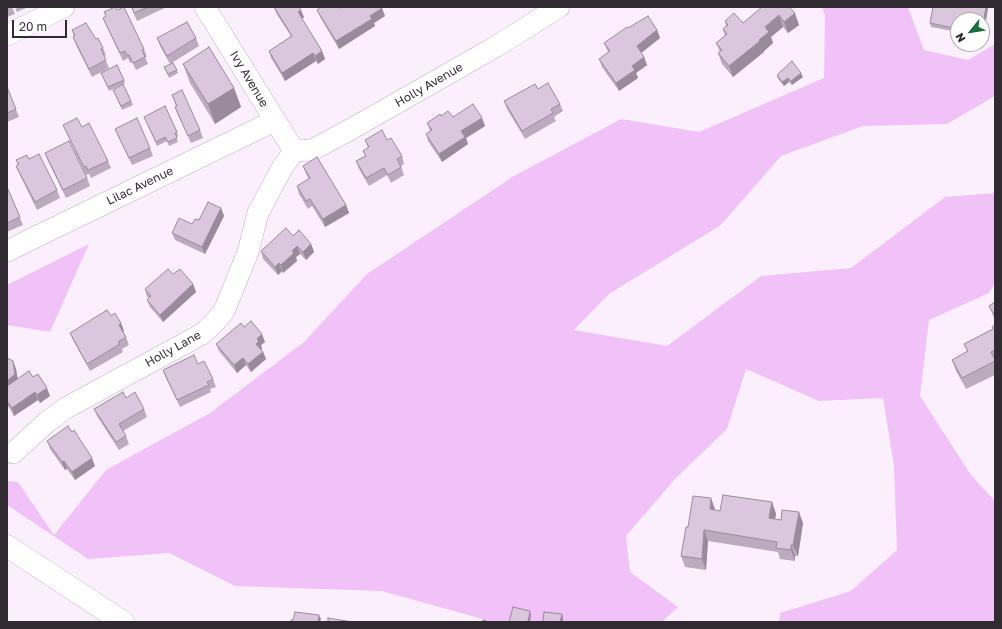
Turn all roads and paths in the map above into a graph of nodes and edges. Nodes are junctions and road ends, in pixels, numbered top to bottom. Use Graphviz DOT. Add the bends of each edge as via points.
graph roads {
  1 [pos="64,7"];
  2 [pos="205,7"];
  3 [pos="559,7"];
  4 [pos="7,35"];
  5 [pos="274,121"];
  6 [pos="294,151"];
  7 [pos="7,251"];
  8 [pos="13,453"];
  9 [pos="7,546"];
  10 [pos="123,622"];
  1 -- 4 [label="street"];
  2 -- 5 [label="street, Ivy Avenue"];
  3 -- 6 [label="street, Holly Avenue" via="495,47 353,128 312,150"];
  5 -- 6 [label="street, Ivy Avenue"];
  5 -- 7 [label="street, Lilac Avenue"];
  6 -- 8 [label="street, Holly Lane" via="258,213 248,252 224,311 214,323 202,334 66,408"];
  9 -- 10 [label="street"];
}
